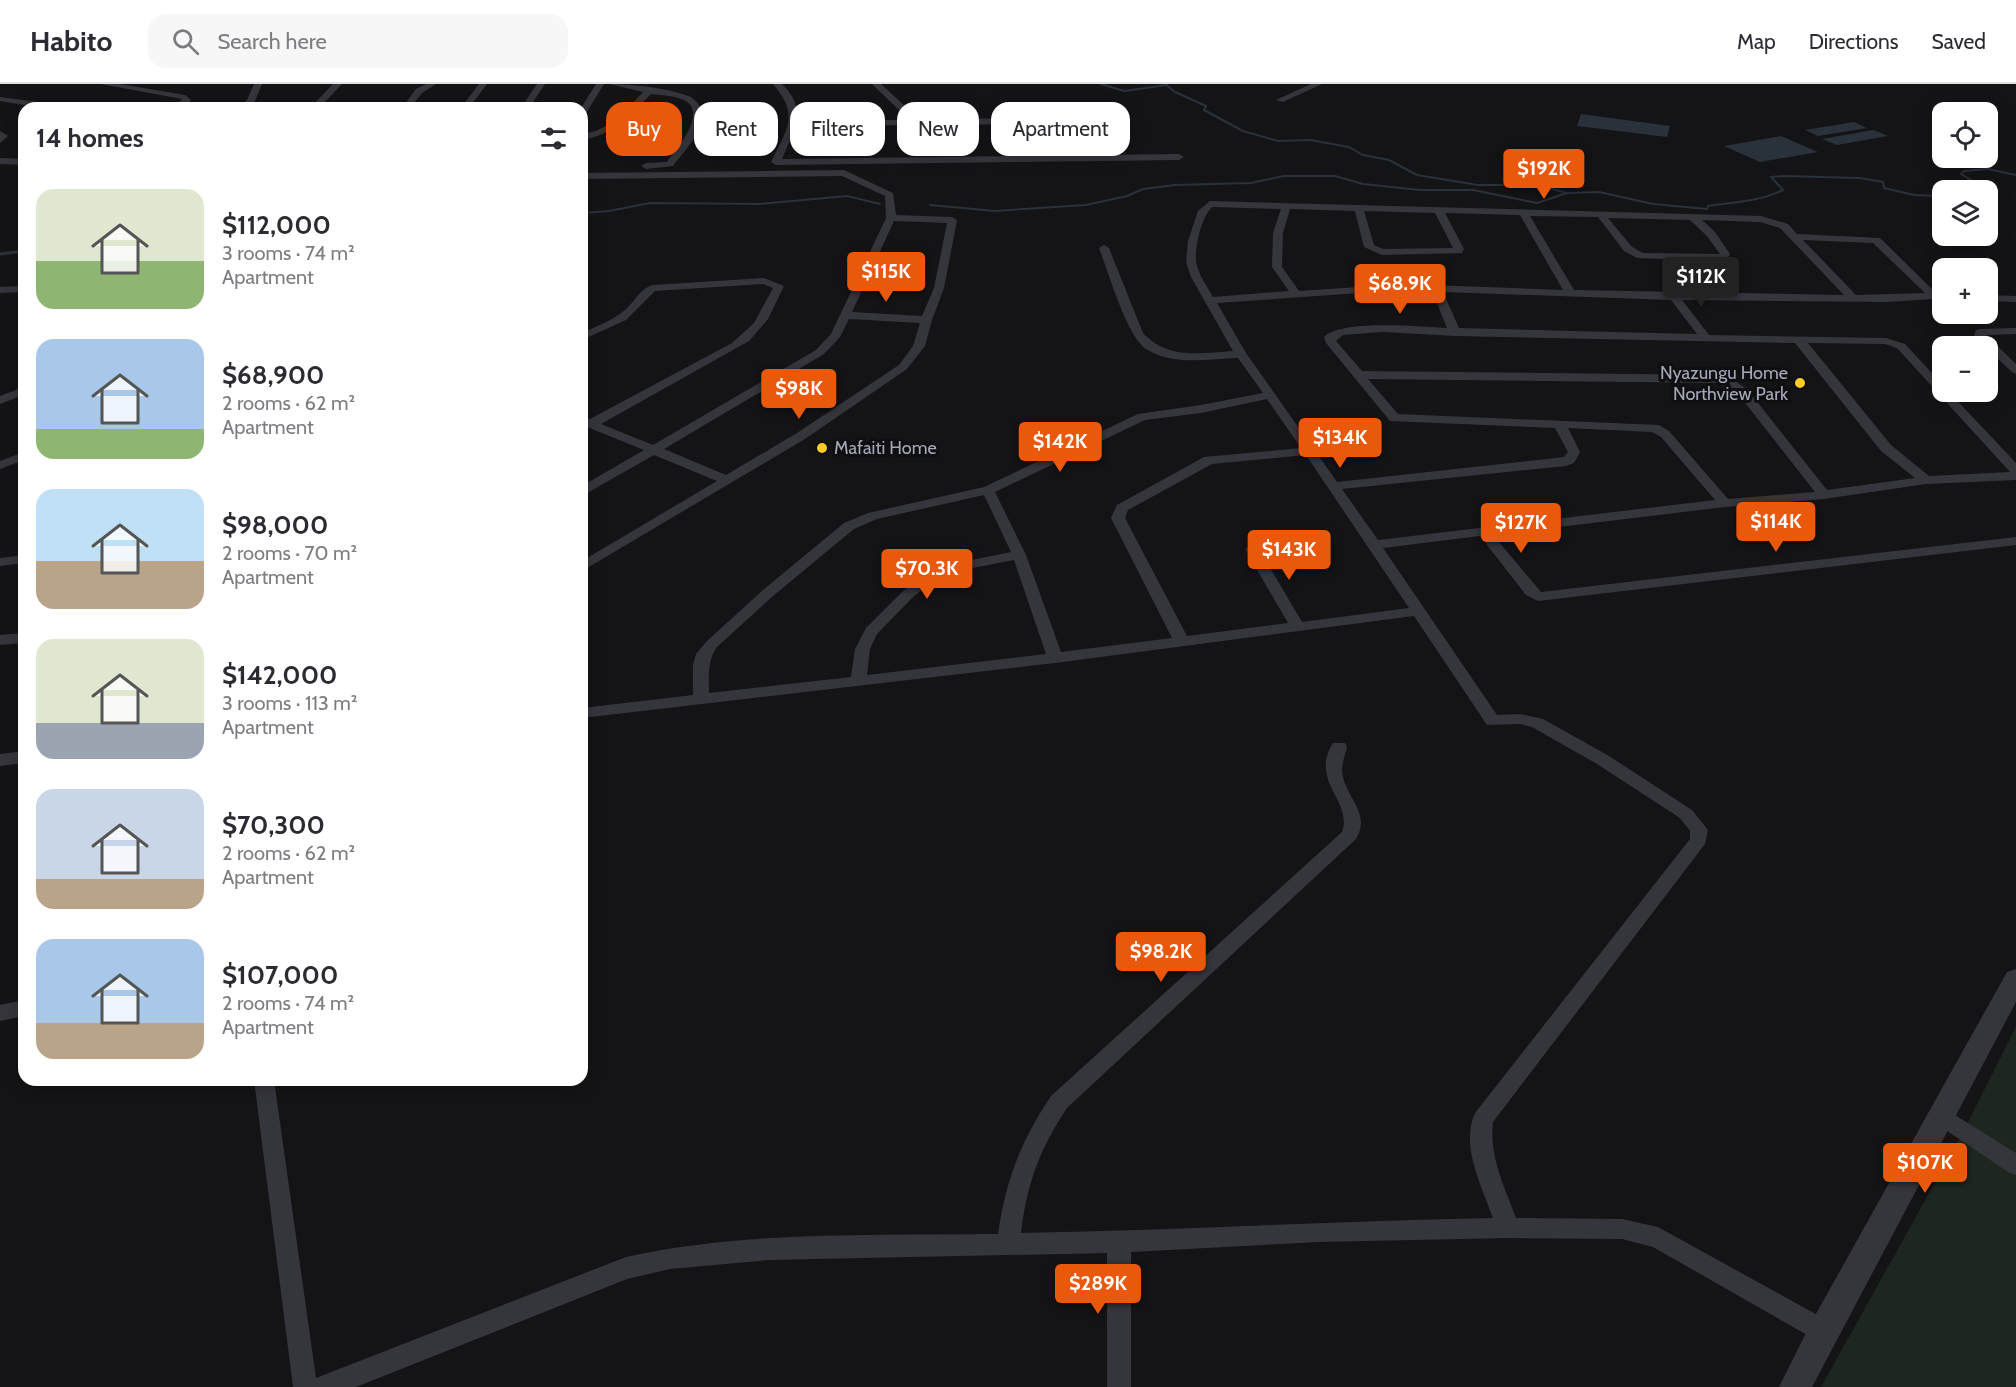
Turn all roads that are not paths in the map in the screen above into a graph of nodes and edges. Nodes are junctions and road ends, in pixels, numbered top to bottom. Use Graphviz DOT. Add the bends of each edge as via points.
graph roads {
  1 [pos="105,84"];
  2 [pos="258,84"];
  3 [pos="338,84"];
  4 [pos="432,84"];
  5 [pos="483,84"];
  6 [pos="541,84"];
  7 [pos="600,84"];
  8 [pos="614,84"];
  9 [pos="777,84"];
  10 [pos="876,84"];
  11 [pos="1318,84"];
  12 [pos="130,86"];
  13 [pos="650,90"];
  14 [pos="0,99"];
  15 [pos="1280,100"];
  16 [pos="20,102"];
  17 [pos="185,102"];
  18 [pos="250,102"];
  19 [pos="320,102"];
  20 [pos="410,102"];
  21 [pos="470,102"];
  22 [pos="529,102"];
  23 [pos="792,102"];
  24 [pos="588,103"];
  25 [pos="897,103"];
  26 [pos="790,130"];
  27 [pos="0,134"];
  28 [pos="588,137"];
  29 [pos="0,140"];
  30 [pos="1179,157"];
  31 [pos="0,161"];
  32 [pos="18,162"];
  33 [pos="588,166"];
  34 [pos="588,176"];
  35 [pos="1286,207"];
  36 [pos="1359,209"];
  37 [pos="1439,211"];
  38 [pos="1524,213"];
  39 [pos="1601,215"];
  40 [pos="891,218"];
  41 [pos="1694,218"];
  42 [pos="1795,237"];
  43 [pos="1104,248"];
  44 [pos="1436,287"];
  45 [pos="18,289"];
  46 [pos="0,290"];
  47 [pos="1932,291"];
  48 [pos="1295,293"];
  49 [pos="1571,294"];
  50 [pos="1932,296"];
  51 [pos="1674,297"];
  52 [pos="1998,298"];
  53 [pos="1853,299"];
  54 [pos="2016,299"];
  55 [pos="1210,300"];
  56 [pos="844,315"];
  57 [pos="926,320"];
  58 [pos="2016,331"];
  59 [pos="1455,333"];
  60 [pos="588,334"];
  61 [pos="1705,337"];
  62 [pos="1799,340"];
  63 [pos="1240,354"];
  64 [pos="2016,370"];
  65 [pos="1359,375"];
  66 [pos="1932,379"];
  67 [pos="18,393"];
  68 [pos="1270,394"];
  69 [pos="0,400"];
  70 [pos="1953,402"];
  71 [pos="588,421"];
  72 [pos="588,422"];
  73 [pos="1560,426"];
  74 [pos="653,450"];
  75 [pos="1310,451"];
  76 [pos="18,458"];
  77 [pos="0,465"];
  78 [pos="2016,471"];
  79 [pos="2016,476"];
  80 [pos="727,480"];
  81 [pos="1926,480"];
  82 [pos="1333,486"];
  83 [pos="588,488"];
  84 [pos="988,490"];
  85 [pos="1824,495"];
  86 [pos="1725,503"];
  87 [pos="1484,532"];
  88 [pos="2016,540"];
  89 [pos="1374,545"];
  90 [pos="1252,549"];
  91 [pos="1019,555"];
  92 [pos="18,560"];
  93 [pos="0,562"];
  94 [pos="588,563"];
  95 [pos="1419,611"];
  96 [pos="1298,628"];
  97 [pos="18,638"];
  98 [pos="0,640"];
  99 [pos="1182,642"];
  100 [pos="1055,658"];
  101 [pos="859,681"];
  102 [pos="701,700"];
  103 [pos="588,713"];
  104 [pos="1339,747"];
  105 [pos="18,758"];
  106 [pos="0,760"];
  107 [pos="2016,979"];
  108 [pos="18,1009"];
  109 [pos="0,1012"];
  110 [pos="265,1086"];
  111 [pos="1942,1116"];
  112 [pos="2016,1165"];
  113 [pos="1508,1228"];
  114 [pos="1119,1242"];
  115 [pos="1008,1245"];
  116 [pos="1823,1331"];
  117 [pos="305,1387"];
  118 [pos="325,1387"];
  119 [pos="1119,1387"];
  120 [pos="1795,1387"];
  1 -- 12 [label="street"];
  2 -- 18 [label="street"];
  3 -- 19 [label="street"];
  4 -- 20 [label="street" via="418,90"];
  5 -- 21 [label="street"];
  6 -- 22 [label="street"];
  7 -- 24 [label="street"];
  8 -- 13 [label="street"];
  9 -- 23 [label="street"];
  10 -- 25 [label="street"];
  11 -- 15 [label="street"];
  12 -- 17 [label="street" via="185,97"];
  13 -- 28 [label="street" via="610,130"];
  13 -- 33 [label="street" via="687,98 699,109 698,123 670,164"];
  14 -- 16 [label="street"];
  26 -- 30 [label="street" via="776,162"];
  27 -- 29 [label="street" via="4,136"];
  31 -- 32 [label="street"];
  34 -- 40 [label="street" via="844,173 890,195"];
  35 -- 36 [label="street"];
  35 -- 48 [label="street" via="1278,233 1277,267"];
  35 -- 55 [label="street" via="1210,204 1203,211 1191,262"];
  36 -- 37 [label="street"];
  36 -- 37 [label="street" via="1372,249 1458,251"];
  37 -- 38 [label="street"];
  38 -- 39 [label="street"];
  38 -- 49 [label="street"];
  39 -- 41 [label="street"];
  39 -- 41 [label="street" via="1628,249 1641,256 1724,256 1711,234"];
  40 -- 56 [label="street"];
  40 -- 57 [label="street" via="952,220 939,288"];
  41 -- 42 [label="street" via="1761,219 1784,226"];
  42 -- 47 [label="street" via="1876,240"];
  42 -- 53 [label="street"];
  43 -- 63 [label="street" via="1138,334 1149,346 1168,354 1192,357"];
  44 -- 48 [label="street"];
  44 -- 49 [label="street"];
  44 -- 59 [label="street"];
  45 -- 46 [label="street"];
  48 -- 55 [label="street"];
  49 -- 51 [label="street"];
  50 -- 53 [label="street"];
  51 -- 53 [label="street"];
  51 -- 61 [label="street"];
  52 -- 54 [label="street"];
  55 -- 63 [label="street"];
  56 -- 57 [label="street"];
  56 -- 74 [label="street" via="836,335 820,352"];
  57 -- 80 [label="street" via="919,346 903,367"];
  58 -- 64 [label="street" via="1980,332"];
  59 -- 61 [label="street"];
  59 -- 65 [label="street" via="1382,329 1331,335 1330,341"];
  60 -- 71 [label="street" via="633,309 646,290 653,288 764,281 778,286 760,327 747,338"];
  61 -- 62 [label="street"];
  62 -- 66 [label="street" via="1893,342"];
  62 -- 81 [label="street" via="1886,448"];
  63 -- 68 [label="street"];
  65 -- 73 [label="street" via="1397,419"];
  65 -- 85 [label="street" via="1717,379 1743,392"];
  67 -- 69 [label="street"];
  68 -- 75 [label="street"];
  68 -- 84 [label="street" via="1142,417"];
  70 -- 78 [label="street"];
  72 -- 74 [label="street"];
  73 -- 82 [label="street" via="1574,452 1561,463"];
  73 -- 86 [label="street" via="1655,428 1665,434"];
  74 -- 80 [label="street"];
  74 -- 83 [label="street"];
  75 -- 82 [label="street"];
  75 -- 99 [label="street" via="1209,460 1122,508 1118,518"];
  76 -- 77 [label="street"];
  79 -- 81 [label="street"];
  80 -- 94 [label="street"];
  81 -- 85 [label="street"];
  82 -- 89 [label="street"];
  84 -- 91 [label="street"];
  84 -- 102 [label="street" via="873,516 849,526 712,644 701,664"];
  85 -- 86 [label="street"];
  86 -- 87 [label="street"];
  87 -- 88 [label="street" via="1538,597"];
  87 -- 89 [label="street"];
  89 -- 95 [label="street"];
  90 -- 96 [label="street"];
  91 -- 100 [label="street"];
  91 -- 101 [label="street" via="932,574 871,631 862,646"];
  92 -- 93 [label="street"];
  95 -- 96 [label="street"];
  95 -- 113 [label="street" via="1493,720 1537,723 1686,814 1699,830 1699,840 1483,1119 1482,1148"];
  96 -- 99 [label="street"];
  97 -- 98 [label="street"];
  99 -- 100 [label="street"];
  100 -- 101 [label="street"];
  101 -- 102 [label="street"];
  102 -- 103 [label="street"];
  104 -- 115 [label="street" via="1334,772 1351,809 1350,835 1059,1102 1026,1159"];
  105 -- 106 [label="street"];
  107 -- 111 [label="street"];
  108 -- 109 [label="street"];
  110 -- 117 [label="street"];
  111 -- 112 [label="street"];
  111 -- 116 [label="street"];
  113 -- 114 [label="street"];
  113 -- 116 [label="street" via="1622,1229 1658,1238"];
  114 -- 115 [label="street"];
  114 -- 119 [label="street"];
  115 -- 118 [label="street" via="769,1249 645,1263"];
  116 -- 120 [label="street"];
}
